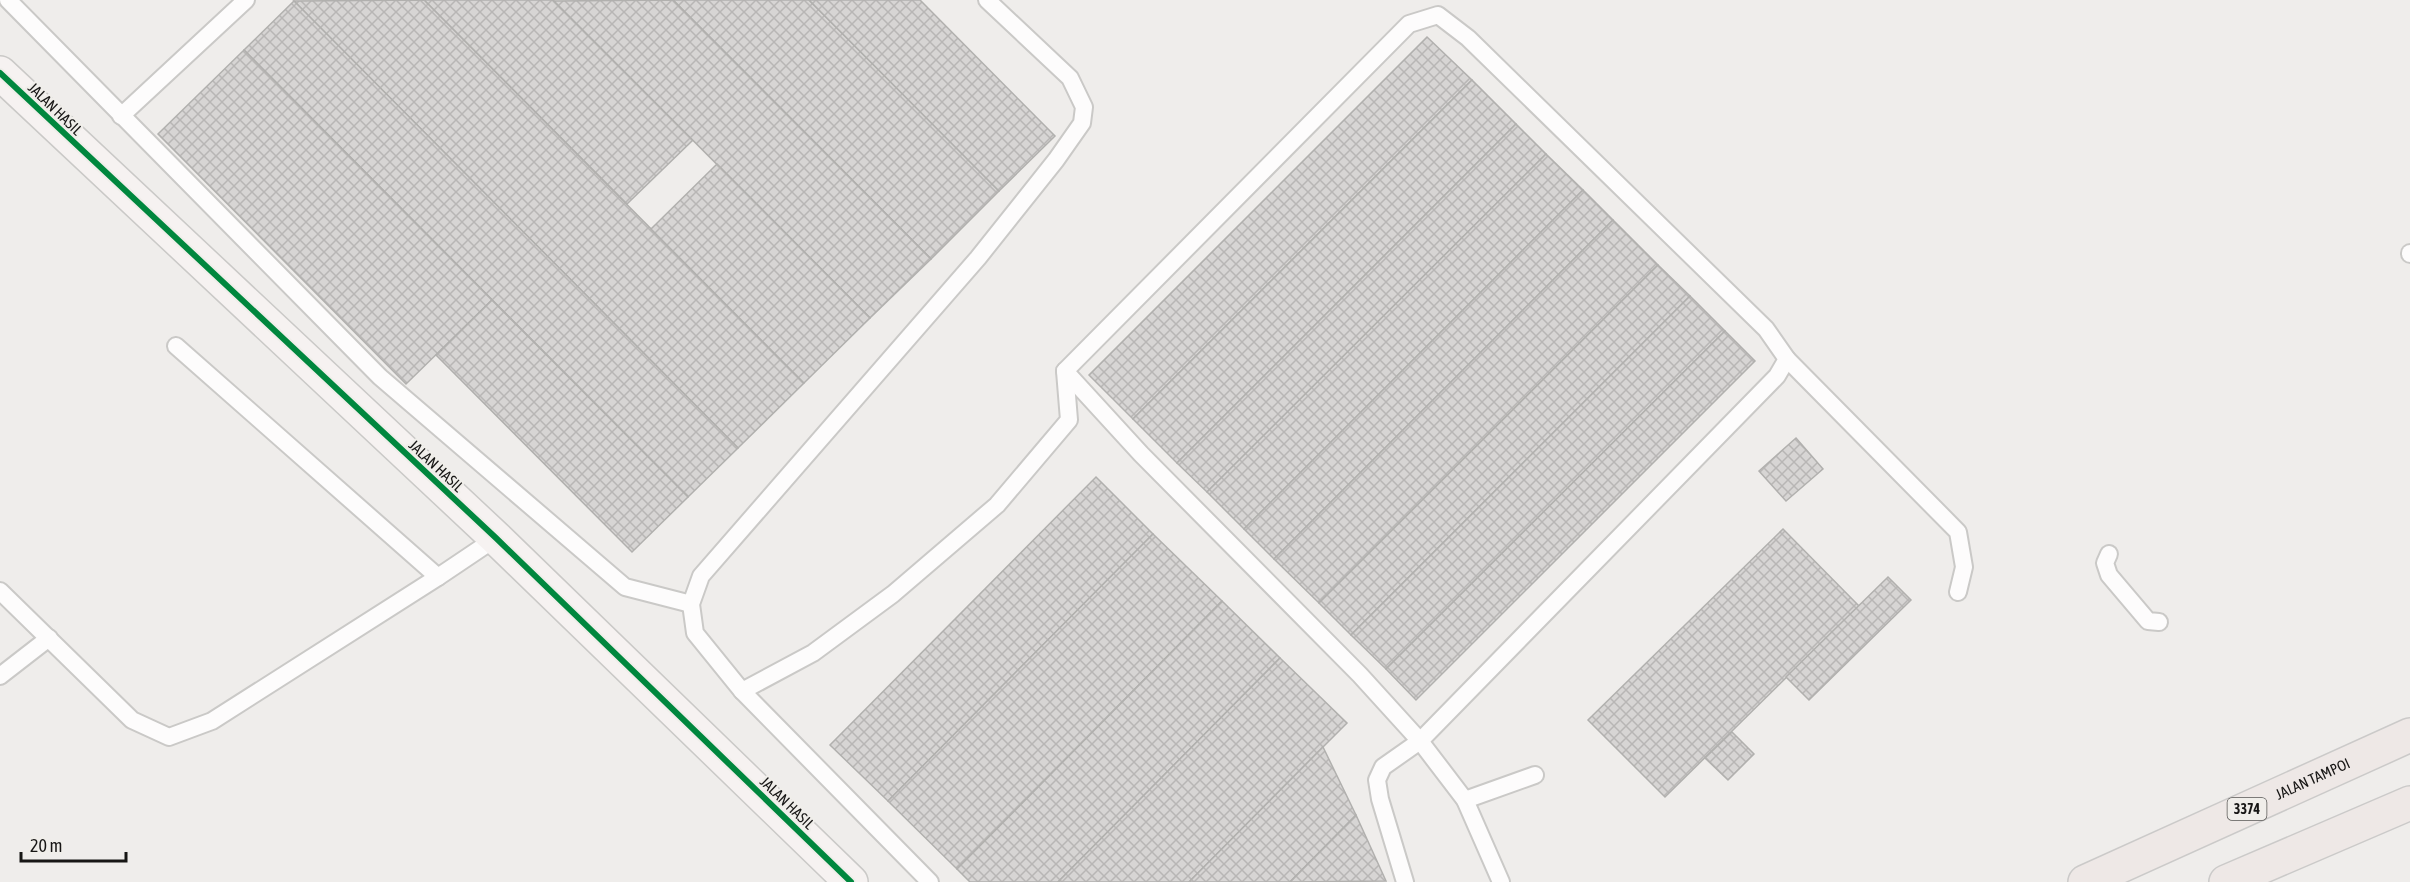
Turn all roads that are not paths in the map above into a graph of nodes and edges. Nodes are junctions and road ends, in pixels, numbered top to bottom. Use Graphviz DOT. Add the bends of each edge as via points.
graph roads {
  1 [pos="8,0"];
  2 [pos="987,0"];
  3 [pos="238,3"];
  4 [pos="0,73"];
  5 [pos="121,116"];
  6 [pos="176,346"];
  7 [pos="1787,359"];
  8 [pos="1065,371"];
  9 [pos="496,538"];
  10 [pos="2109,554"];
  11 [pos="438,577"];
  12 [pos="0,591"];
  13 [pos="1958,592"];
  14 [pos="691,604"];
  15 [pos="2159,622"];
  16 [pos="49,638"];
  17 [pos="0,676"];
  18 [pos="741,691"];
  19 [pos="2410,735"];
  20 [pos="1420,741"];
  21 [pos="1535,775"];
  22 [pos="1465,800"];
  23 [pos="2410,803"];
  24 [pos="2266,874"];
  25 [pos="851,882"];
  26 [pos="930,882"];
  27 [pos="1405,882"];
  28 [pos="1501,882"];
  29 [pos="2085,882"];
  30 [pos="2226,882"];
  1 -- 5 [label="lane"];
  2 -- 14 [label="lane" via="1070,78 1084,107 1082,123 978,258 701,576"];
  3 -- 5 [label="lane"];
  4 -- 9 [label="street, JALAN HASIL"];
  5 -- 14 [label="lane" via="380,376 625,587"];
  6 -- 11 [label="lane"];
  7 -- 8 [label="lane" via="1766,329 1468,38 1438,15 1409,24"];
  7 -- 13 [label="lane" via="1958,532 1964,567"];
  7 -- 20 [label="lane" via="1777,376"];
  8 -- 18 [label="lane" via="1069,420 997,505 892,594 813,653"];
  8 -- 20 [label="lane"];
  9 -- 11 [label="lane"];
  9 -- 25 [label="street, JALAN HASIL"];
  10 -- 15 [label="lane" via="2105,563 2109,575 2148,621"];
  11 -- 16 [label="lane" via="212,721 169,736 132,720"];
  12 -- 16 [label="lane"];
  14 -- 18 [label="lane" via="695,633"];
  16 -- 17 [label="lane"];
  18 -- 26 [label="lane"];
  19 -- 29 [label="main road, JALAN TAMPOI / 3374"];
  20 -- 22 [label="lane"];
  20 -- 27 [label="lane" via="1383,766 1377,780"];
  21 -- 22 [label="lane"];
  22 -- 28 [label="lane"];
  23 -- 24 [label="main road"];
  24 -- 30 [label="main road"];
}
